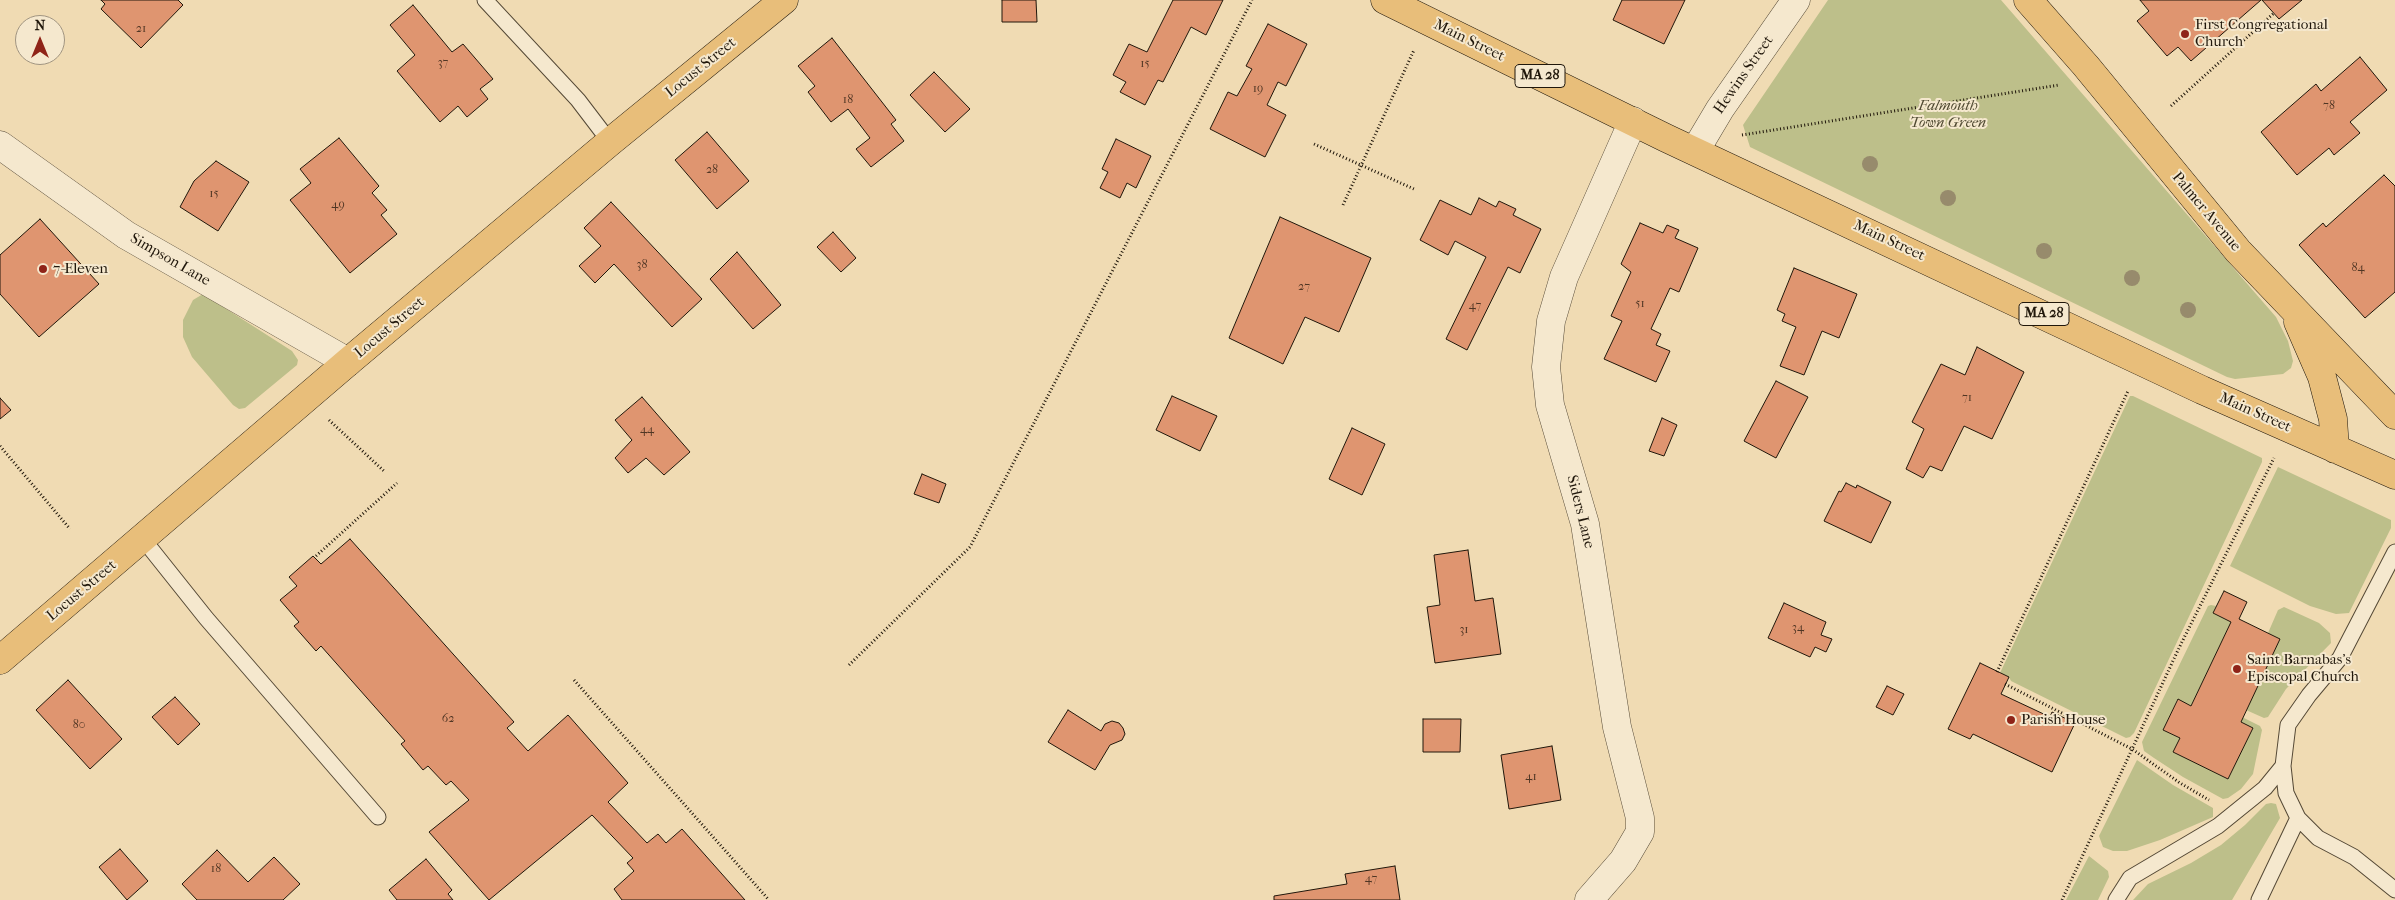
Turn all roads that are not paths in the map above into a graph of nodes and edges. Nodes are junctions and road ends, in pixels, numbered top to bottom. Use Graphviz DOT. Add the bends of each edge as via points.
graph roads {
  1 [pos="485,0"];
  2 [pos="784,0"];
  3 [pos="1386,0"];
  4 [pos="1796,0"];
  5 [pos="2028,0"];
  6 [pos="1633,121"];
  7 [pos="610,142"];
  8 [pos="0,145"];
  9 [pos="1695,151"];
  10 [pos="2289,302"];
  11 [pos="348,362"];
  12 [pos="2395,415"];
  13 [pos="2335,449"];
  14 [pos="2395,475"];
  15 [pos="143,539"];
  16 [pos="2395,552"];
  17 [pos="0,660"];
  18 [pos="2283,766"];
  19 [pos="378,817"];
  20 [pos="2298,818"];
  21 [pos="2395,890"];
  22 [pos="1589,900"];
  23 [pos="2116,900"];
  24 [pos="2259,900"];
  1 -- 7 [label="lane" via="578,100"];
  2 -- 7 [label="main road, Locust Street"];
  3 -- 6 [label="main road, Main Street / MA 28"];
  4 -- 9 [label="street, Hewins Street" via="1720,109"];
  5 -- 10 [label="main road, Palmer Avenue" via="2238,251"];
  6 -- 9 [label="main road, Main Street / MA 28"];
  6 -- 22 [label="street, Siders Lane" via="1564,277 1551,321 1546,367 1550,406 1585,524 1617,727 1640,818 1640,832 1622,861"];
  7 -- 11 [label="main road, Locust Street"];
  8 -- 11 [label="street, Simpson Lane" via="126,235"];
  9 -- 13 [label="main road, Main Street / MA 28" via="2202,390"];
  10 -- 12 [label="main road, Palmer Avenue"];
  10 -- 13 [label="main road" via="2322,377 2333,419"];
  11 -- 15 [label="main road, Locust Street"];
  13 -- 14 [label="main road, Main Street / MA 28"];
  15 -- 17 [label="main road, Locust Street"];
  15 -- 19 [label="lane" via="206,618"];
  16 -- 18 [label="lane" via="2340,658 2288,725"];
  18 -- 20 [label="lane" via="2286,793"];
  18 -- 23 [label="lane" via="2265,788 2234,814 2186,847 2130,878"];
  20 -- 21 [label="lane" via="2318,838 2354,857"];
  20 -- 24 [label="lane"];
}
